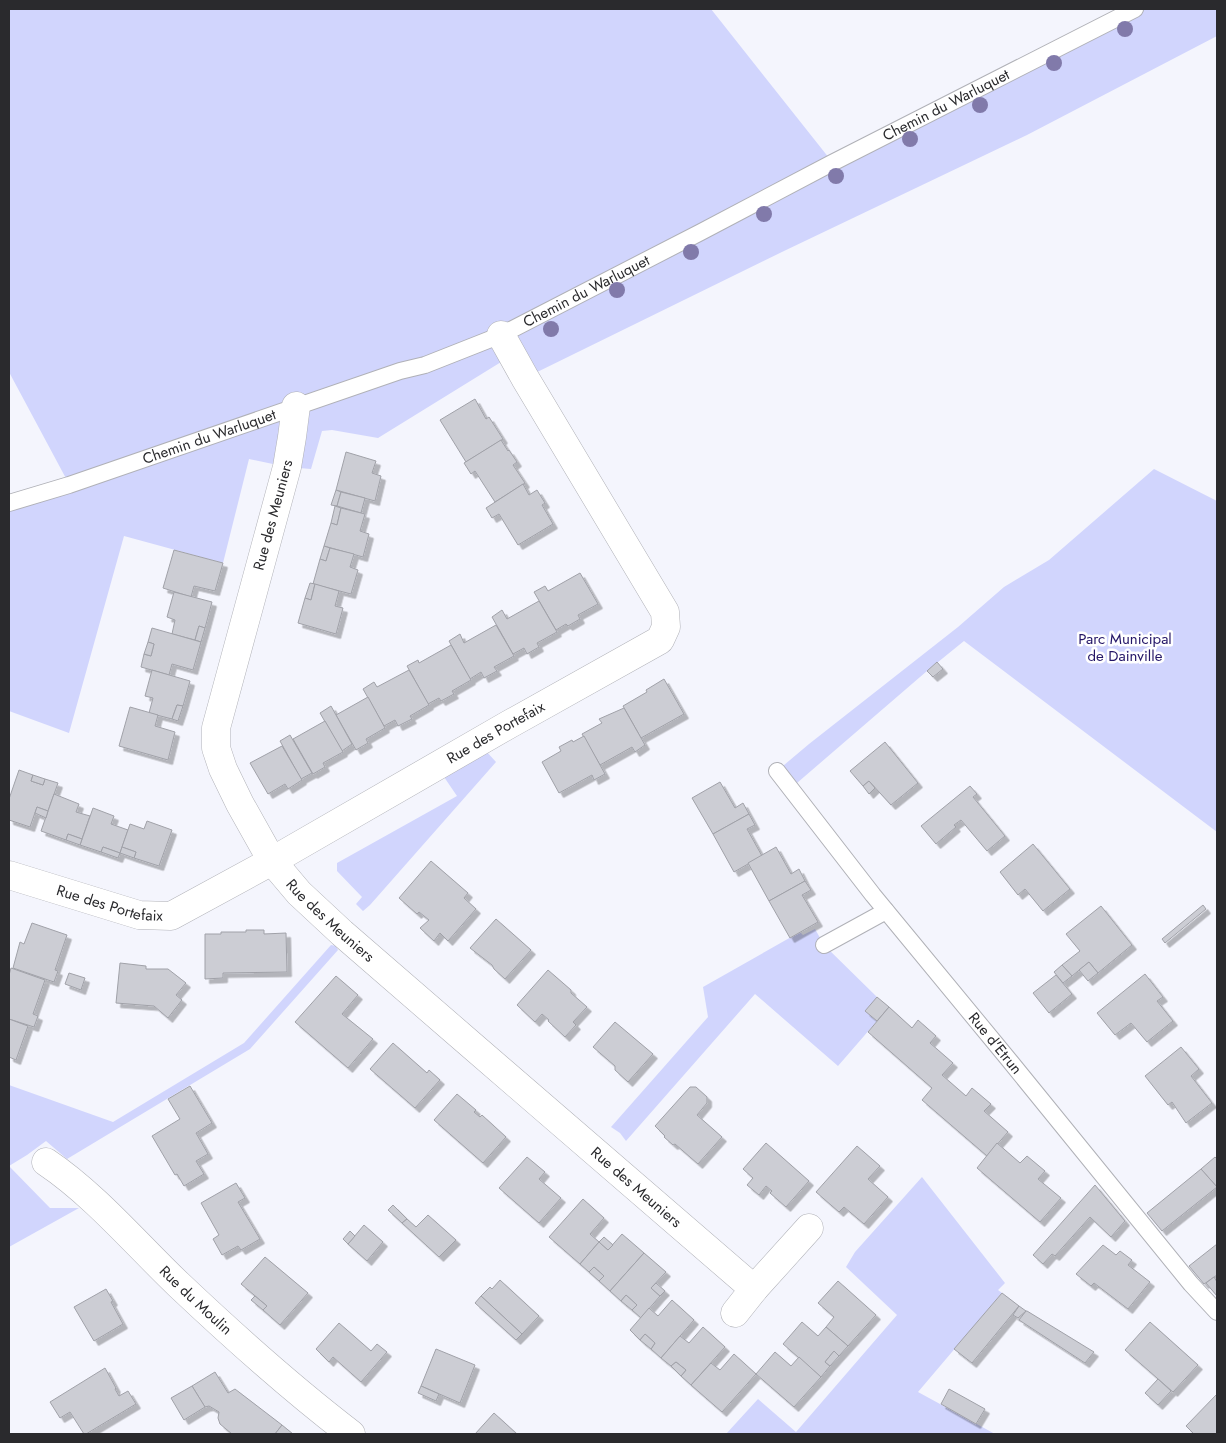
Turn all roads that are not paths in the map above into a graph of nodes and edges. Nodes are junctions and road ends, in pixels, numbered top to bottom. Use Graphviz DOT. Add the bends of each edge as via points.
graph roads {
  1 [pos="1135,9"];
  2 [pos="501,335"];
  3 [pos="296,406"];
  4 [pos="9,503"];
  5 [pos="777,771"];
  6 [pos="272,861"];
  7 [pos="9,874"];
  8 [pos="886,911"];
  9 [pos="824,945"];
  10 [pos="46,1162"];
  11 [pos="809,1228"];
  12 [pos="754,1289"];
  13 [pos="1217,1312"];
  14 [pos="735,1313"];
  15 [pos="351,1434"];
  1 -- 2 [label="lane, Chemin du Warluquet"];
  2 -- 3 [label="lane, Chemin du Warluquet" via="424,365"];
  2 -- 6 [label="street, Rue des Portefaix" via="665,612 666,627 660,640"];
  3 -- 4 [label="lane, Chemin du Warluquet"];
  3 -- 6 [label="street, Rue des Meuniers" via="287,467 216,728 216,748 223,770"];
  5 -- 8 [label="lane, Rue d'Etrun"];
  6 -- 7 [label="street, Rue des Portefaix" via="171,916 139,916"];
  6 -- 12 [label="street, Rue des Meuniers" via="299,893 342,933"];
  8 -- 9 [label="lane"];
  8 -- 13 [label="lane, Rue d'Etrun"];
  10 -- 15 [label="street, Rue du Moulin" via="84,1192 179,1285 303,1397"];
  11 -- 12 [label="street"];
  12 -- 14 [label="street"];
}
